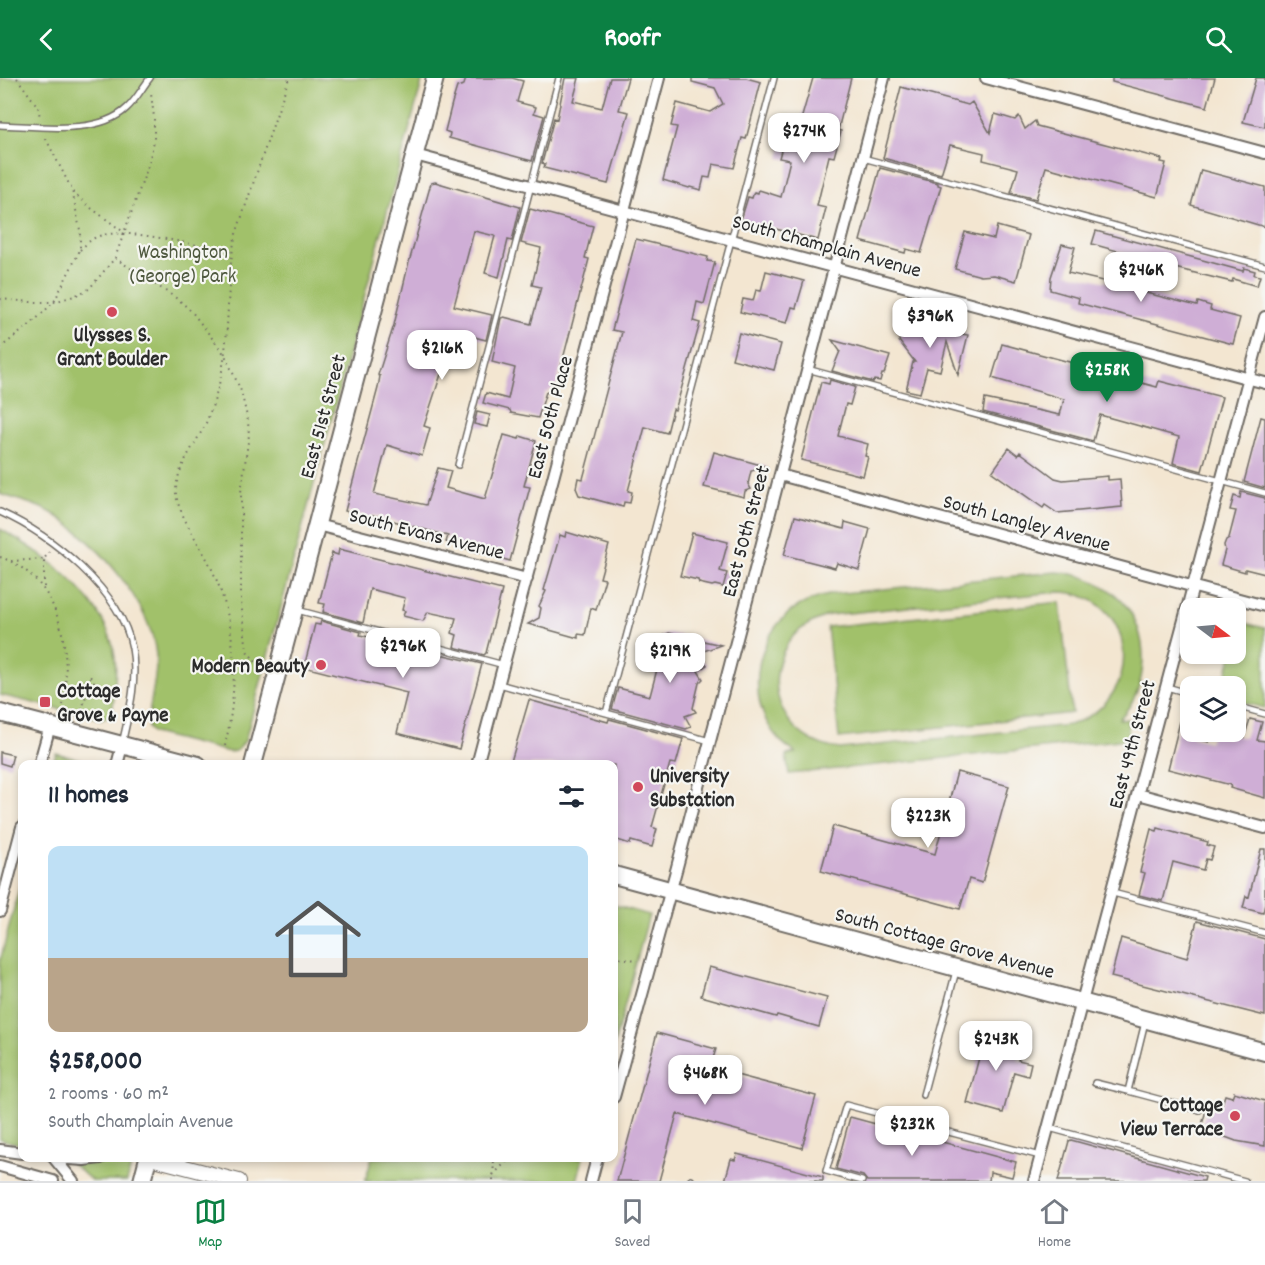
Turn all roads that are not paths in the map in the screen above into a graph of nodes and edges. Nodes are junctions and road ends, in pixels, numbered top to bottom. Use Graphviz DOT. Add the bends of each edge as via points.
graph roads {
  1 [pos="150,78"];
  2 [pos="435,78"];
  3 [pos="559,78"];
  4 [pos="659,78"];
  5 [pos="774,78"];
  6 [pos="884,78"];
  7 [pos="986,78"];
  8 [pos="0,125"];
  9 [pos="1265,153"];
  10 [pos="415,154"];
  11 [pos="863,158"];
  12 [pos="531,186"];
  13 [pos="624,211"];
  14 [pos="731,239"];
  15 [pos="1265,266"];
  16 [pos="834,267"];
  17 [pos="1265,317"];
  18 [pos="807,369"];
  19 [pos="1249,378"];
  20 [pos="1265,382"];
  21 [pos="458,465"];
  22 [pos="780,476"];
  23 [pos="1221,482"];
  24 [pos="1265,493"];
  25 [pos="0,512"];
  26 [pos="317,525"];
  27 [pos="527,579"];
  28 [pos="1193,587"];
  29 [pos="1265,606"];
  30 [pos="294,609"];
  31 [pos="504,665"];
  32 [pos="499,684"];
  33 [pos="1167,687"];
  34 [pos="1180,691"];
  35 [pos="1246,709"];
  36 [pos="0,712"];
  37 [pos="606,713"];
  38 [pos="1265,714"];
  39 [pos="50,726"];
  40 [pos="710,741"];
  41 [pos="122,746"];
  42 [pos="40,760"];
  43 [pos="118,760"];
  44 [pos="178,760"];
  45 [pos="254,760"];
  46 [pos="478,760"];
  47 [pos="1138,794"];
  48 [pos="1265,828"];
  49 [pos="18,842"];
  50 [pos="618,876"];
  51 [pos="670,891"];
  52 [pos="1113,893"];
  53 [pos="0,911"];
  54 [pos="1265,933"];
  55 [pos="957,969"];
  56 [pos="1083,1003"];
  57 [pos="1145,1020"];
  58 [pos="1265,1052"];
  59 [pos="618,1082"];
  60 [pos="1095,1083"];
  61 [pos="1128,1091"];
  62 [pos="923,1095"];
  63 [pos="1199,1110"];
  64 [pos="1049,1128"];
  65 [pos="0,1149"];
  66 [pos="18,1152"];
  67 [pos="1041,1157"];
  68 [pos="57,1162"];
  69 [pos="148,1162"];
  70 [pos="165,1162"];
  71 [pos="596,1162"];
  72 [pos="0,1166"];
  73 [pos="53,1181"];
  74 [pos="73,1181"];
  75 [pos="142,1181"];
  76 [pos="239,1181"];
  77 [pos="591,1181"];
  78 [pos="862,1181"];
  79 [pos="1034,1181"];
  80 [pos="1245,1181"];
  1 -- 8 [label="lane" via="127,108 111,120 88,126"];
  2 -- 10 [label="main road, East 51st Street"];
  3 -- 12 [label="lane"];
  4 -- 13 [label="street, East 50th Place"];
  5 -- 14 [label="lane"];
  6 -- 11 [label="street, East 50th Street"];
  7 -- 9 [label="street"];
  10 -- 12 [label="street, South Champlain Avenue"];
  10 -- 26 [label="main road, East 51st Street"];
  11 -- 15 [label="lane"];
  11 -- 16 [label="street, East 50th Street"];
  12 -- 13 [label="street, South Champlain Avenue"];
  12 -- 21 [label="lane"];
  13 -- 14 [label="street, South Champlain Avenue"];
  13 -- 27 [label="street, East 50th Place"];
  14 -- 16 [label="street, South Champlain Avenue"];
  14 -- 37 [label="lane"];
  16 -- 18 [label="street, East 50th Street"];
  16 -- 19 [label="street, South Champlain Avenue"];
  17 -- 19 [label="street, East 49th Street"];
  18 -- 22 [label="street, East 50th Street"];
  18 -- 23 [label="lane"];
  19 -- 20 [label="street, South Champlain Avenue"];
  19 -- 23 [label="street, East 49th Street"];
  22 -- 28 [label="street, South Langley Avenue"];
  22 -- 40 [label="street, East 50th Street"];
  23 -- 24 [label="lane"];
  23 -- 28 [label="street, East 49th Street"];
  25 -- 41 [label="lane" via="55,545 85,571 117,612 132,647 134,672"];
  26 -- 27 [label="street, South Evans Avenue"];
  26 -- 30 [label="main road, East 51st Street"];
  27 -- 31 [label="street, East 50th Place"];
  28 -- 29 [label="street, South Langley Avenue"];
  28 -- 33 [label="street, East 49th Street"];
  30 -- 31 [label="lane"];
  30 -- 45 [label="main road, East 51st Street"];
  31 -- 32 [label="street, East 50th Place"];
  32 -- 37 [label="lane"];
  32 -- 46 [label="street, East 50th Place"];
  33 -- 34 [label="lane"];
  33 -- 47 [label="street, East 49th Street"];
  35 -- 38 [label="lane"];
  36 -- 39 [label="main road"];
  37 -- 40 [label="lane"];
  39 -- 41 [label="main road"];
  39 -- 42 [label="street"];
  40 -- 51 [label="street, East 50th Street"];
  41 -- 43 [label="street"];
  41 -- 44 [label="main road"];
  47 -- 48 [label="street"];
  47 -- 52 [label="street, East 49th Street"];
  49 -- 53 [label="street"];
  50 -- 51 [label="main road, South Cottage Grove Avenue"];
  51 -- 55 [label="main road, South Cottage Grove Avenue"];
  51 -- 59 [label="street, East 50th Street"];
  52 -- 54 [label="lane"];
  52 -- 56 [label="street, East 49th Street"];
  55 -- 56 [label="main road, South Cottage Grove Avenue"];
  55 -- 62 [label="lane"];
  56 -- 57 [label="main road, South Cottage Grove Avenue"];
  56 -- 64 [label="street, East 49th Street"];
  57 -- 58 [label="main road, South Cottage Grove Avenue"];
  57 -- 61 [label="lane"];
  60 -- 61 [label="lane"];
  61 -- 63 [label="lane"];
  64 -- 67 [label="street, East 49th Street"];
  64 -- 80 [label="lane"];
  65 -- 66 [label="street"];
  67 -- 78 [label="lane" via="846,1105 826,1171"];
  67 -- 79 [label="street, East 49th Street"];
  68 -- 74 [label="street"];
  69 -- 75 [label="main road"];
  70 -- 76 [label="street"];
  71 -- 77 [label="street"];
  72 -- 73 [label="street"];
}
